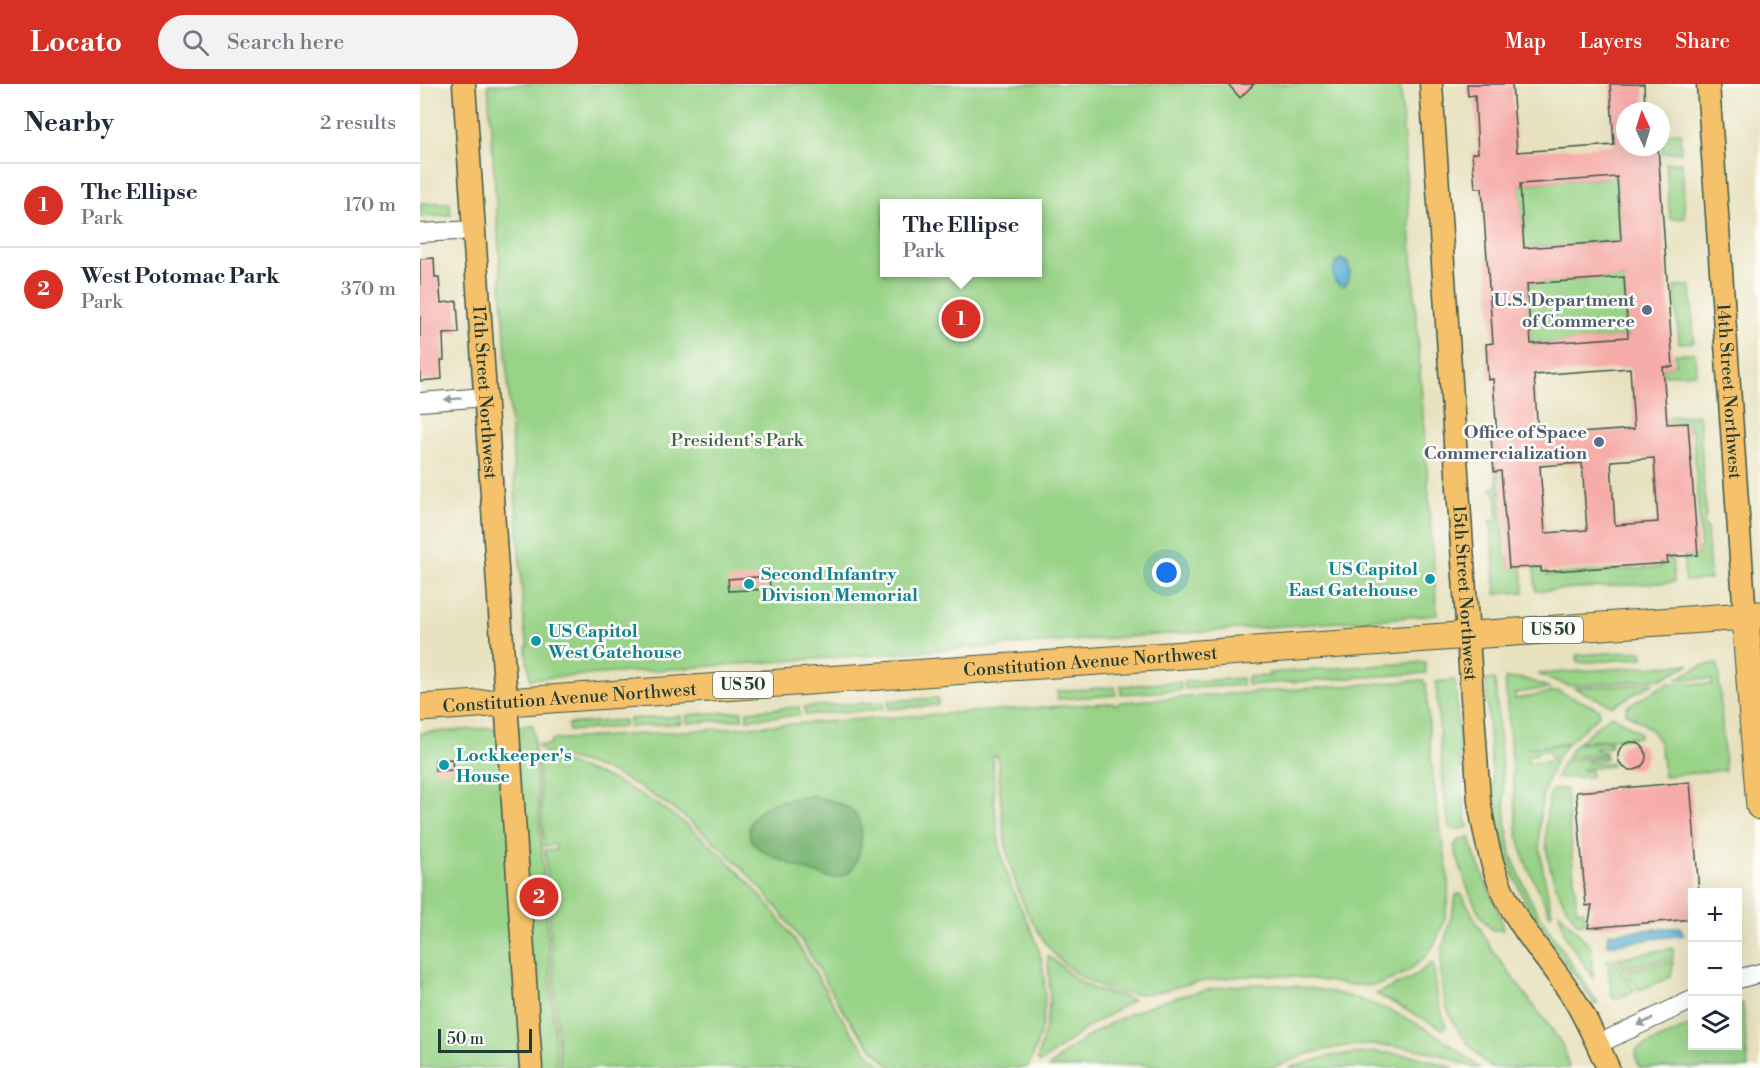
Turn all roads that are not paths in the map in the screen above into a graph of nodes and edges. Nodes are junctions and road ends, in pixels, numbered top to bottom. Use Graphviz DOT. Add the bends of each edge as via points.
graph roads {
  1 [pos="464,84"];
  2 [pos="1431,84"];
  3 [pos="1708,84"];
  4 [pos="474,230"];
  5 [pos="420,233"];
  6 [pos="486,397"];
  7 [pos="420,402"];
  8 [pos="1753,616"];
  9 [pos="1468,635"];
  10 [pos="506,702"];
  11 [pos="420,708"];
  12 [pos="1760,806"];
  13 [pos="1760,973"];
  14 [pos="1742,978"];
  15 [pos="1688,1002"];
  16 [pos="1598,1044"];
  17 [pos="531,1068"];
  18 [pos="1608,1068"];
  1 -- 4 [label="main road, 17th Street Northwest"];
  2 -- 9 [label="main road, 15th Street Northwest"];
  3 -- 8 [label="main road, 14th Street Northwest"];
  4 -- 5 [label="street"];
  4 -- 6 [label="main road, 17th Street Northwest"];
  6 -- 7 [label="street, one-way"];
  6 -- 10 [label="main road, 17th Street Northwest"];
  8 -- 9 [label="highway, Constitution Avenue Northwest / US 50"];
  8 -- 12 [label="highway, 14th Street Northwest"];
  9 -- 10 [label="highway, Constitution Avenue Northwest / US 50"];
  9 -- 16 [label="main road, 15th Street Northwest" via="1479,801 1491,860 1508,902 1571,995"];
  10 -- 11 [label="highway, Constitution Avenue Northwest / US 50"];
  10 -- 17 [label="main road, 17th Street Northwest"];
  13 -- 14 [label="street"];
  15 -- 16 [label="street, one-way"];
  16 -- 18 [label="main road, 15th Street Northwest"];
}
